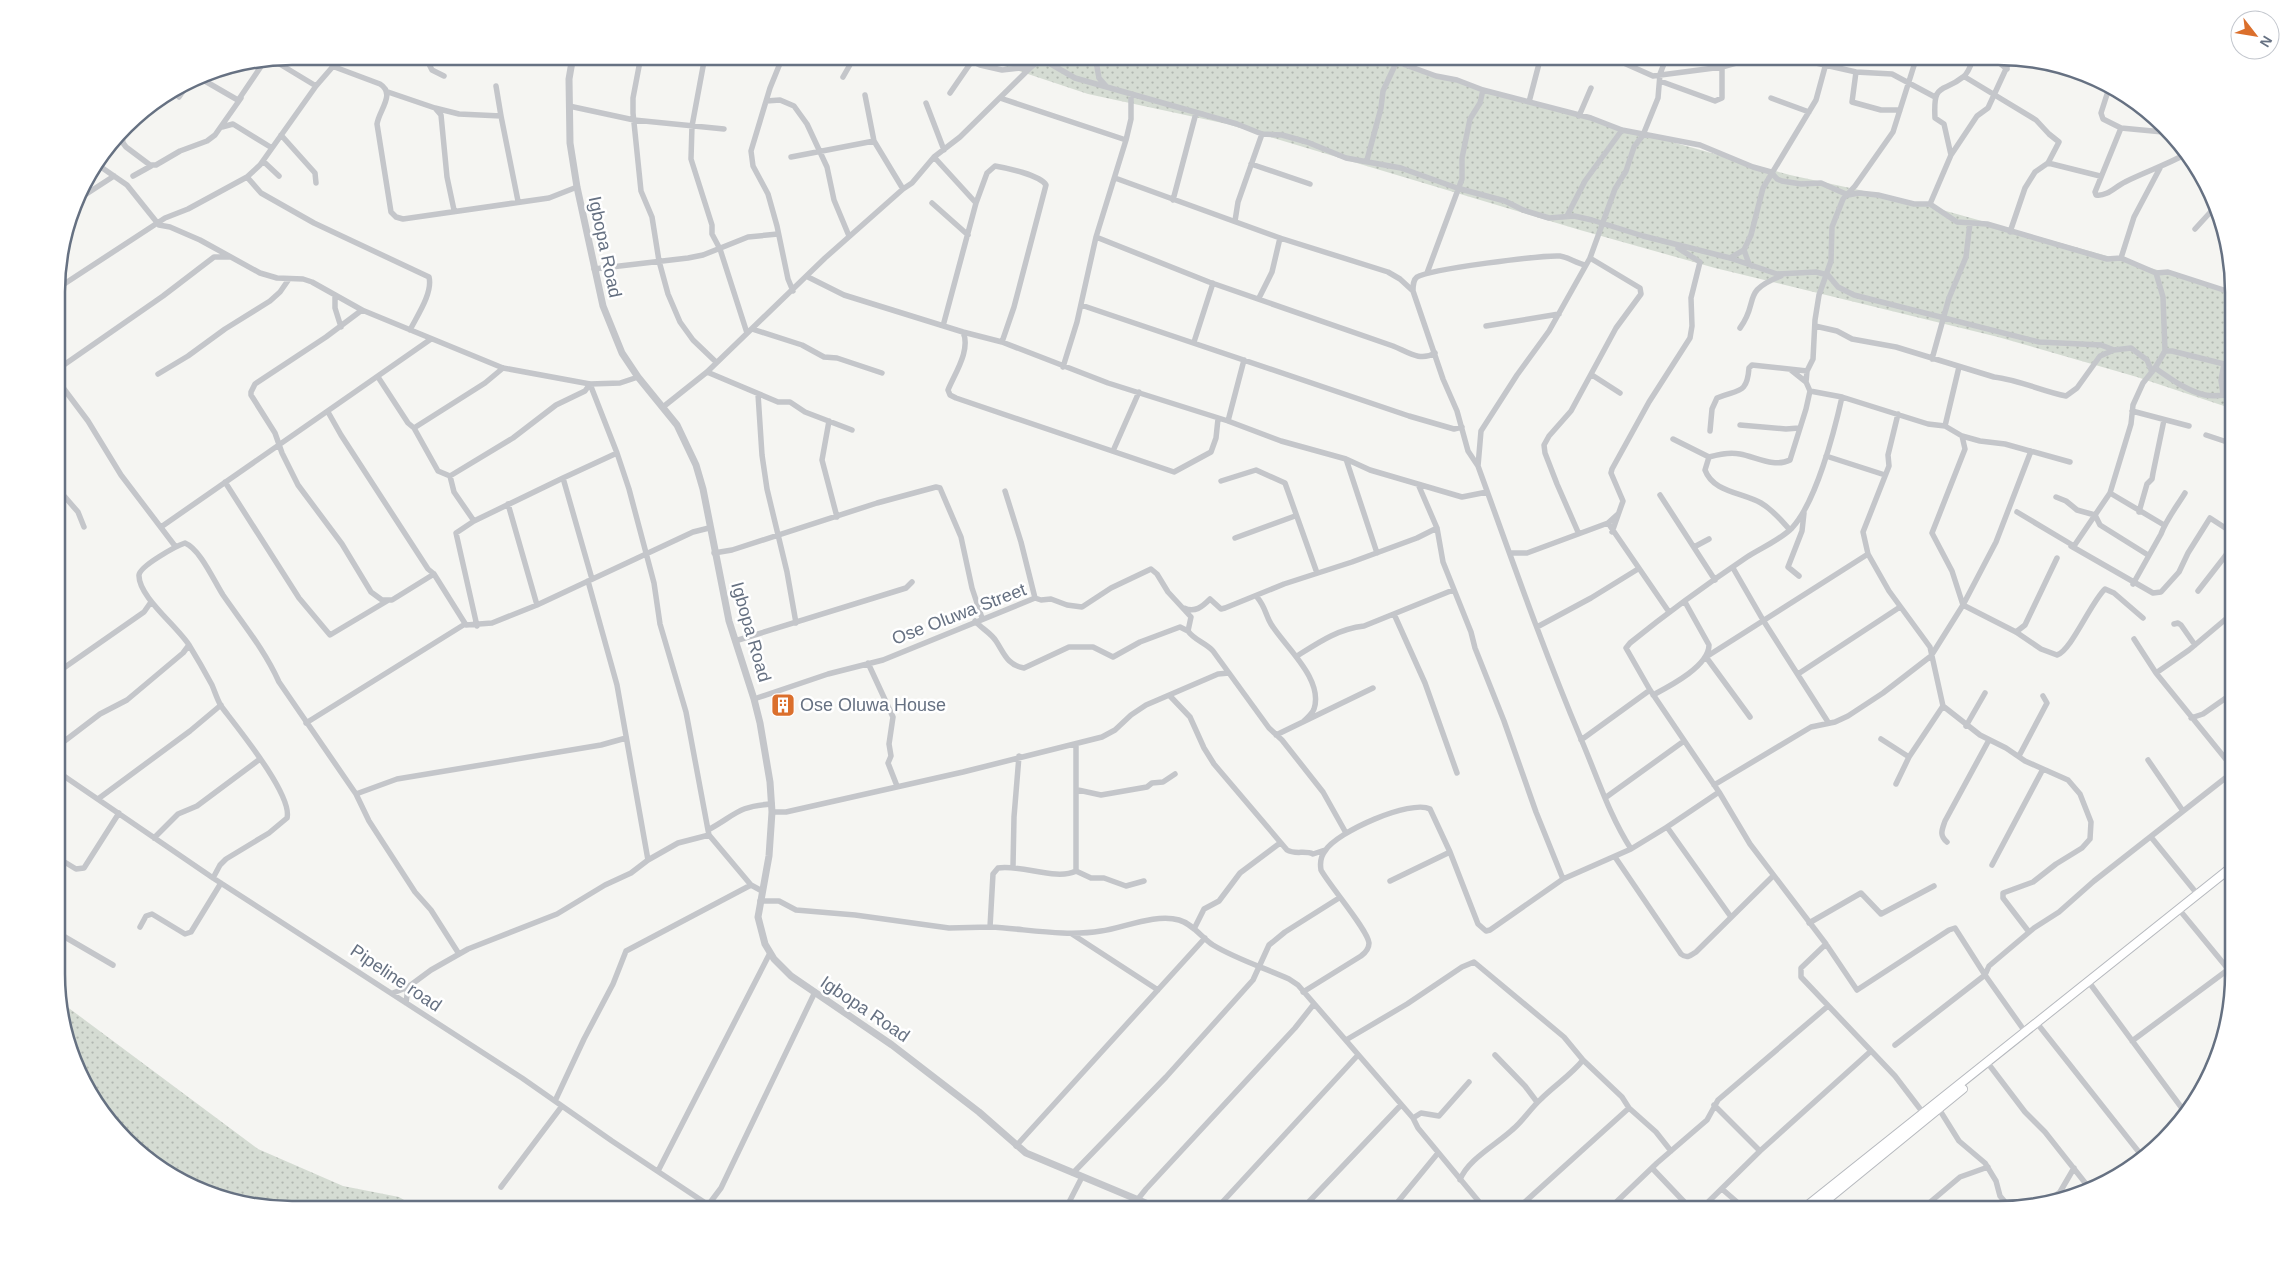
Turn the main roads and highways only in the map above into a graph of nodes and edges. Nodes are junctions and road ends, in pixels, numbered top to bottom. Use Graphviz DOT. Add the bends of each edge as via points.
graph roads {
  1 [pos="2225,873"];
  2 [pos="2225,878"];
  3 [pos="1813,1201"];
  4 [pos="1826,1201"];
  1 -- 3 [label="main road"];
  2 -- 4 [label="main road"];
}
